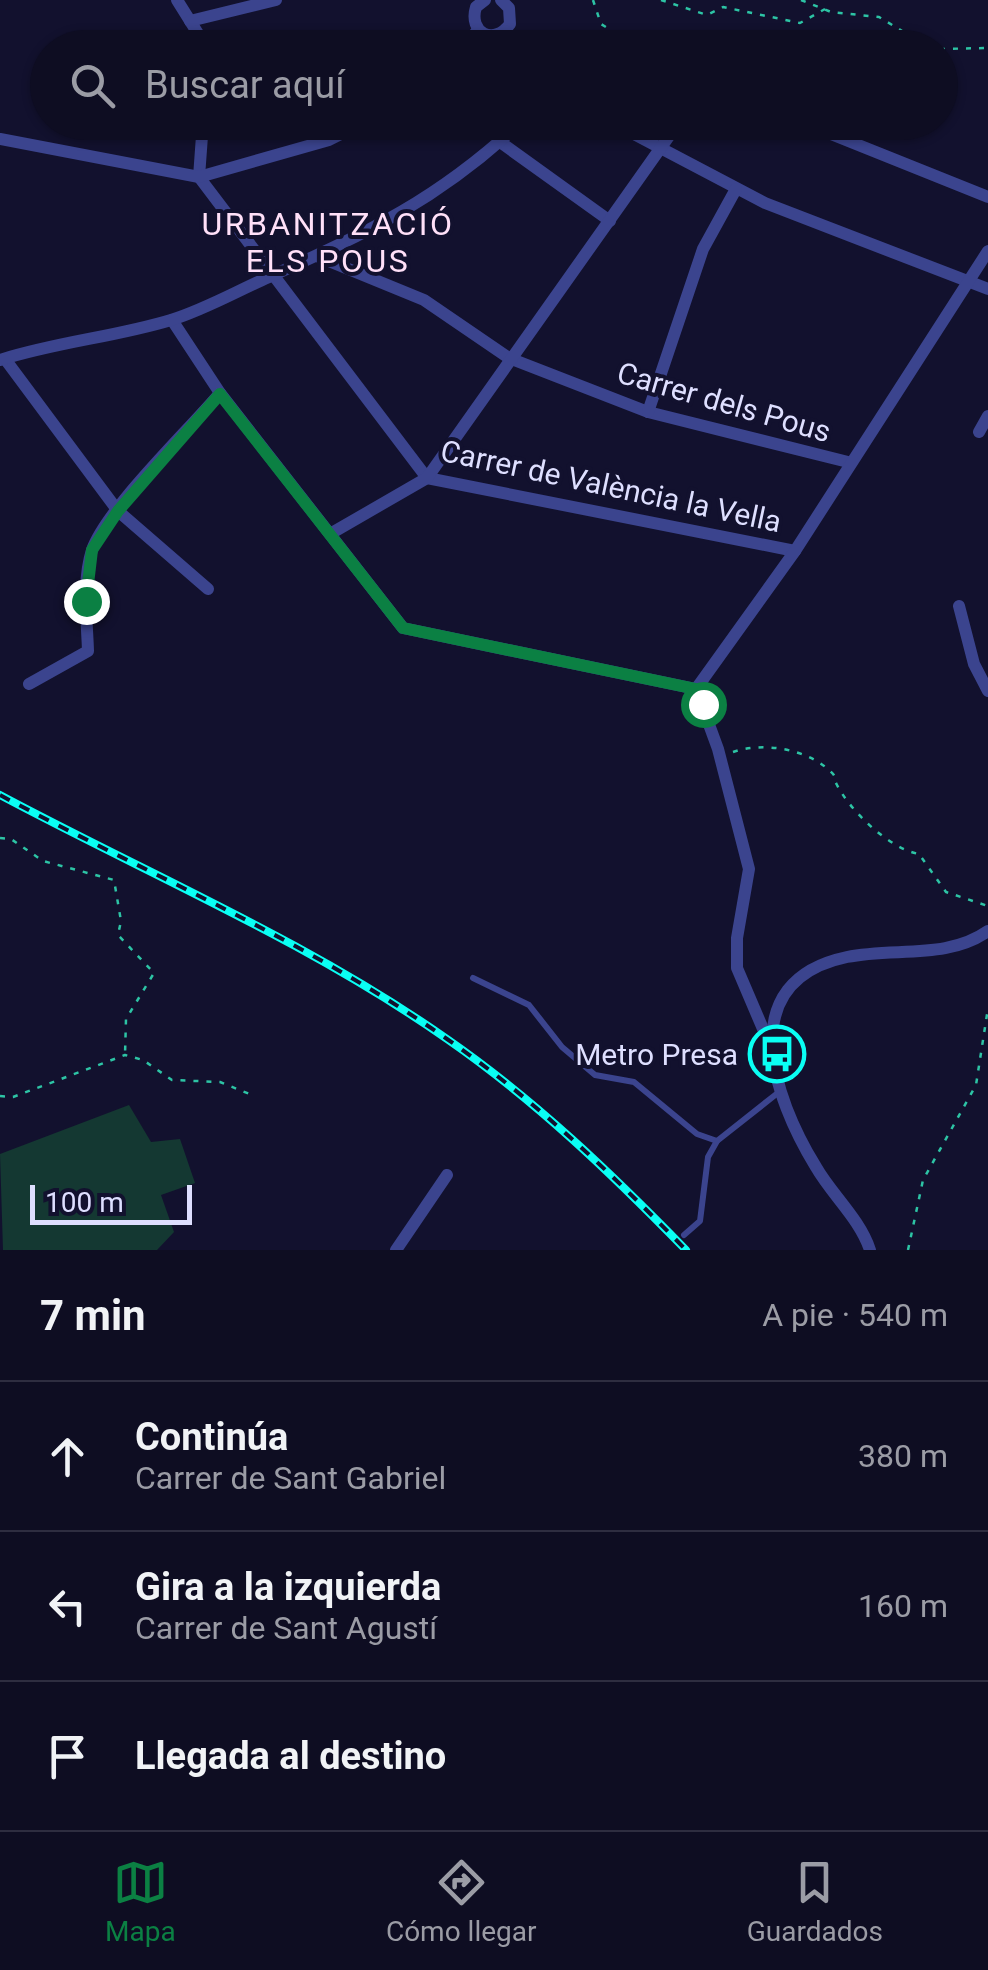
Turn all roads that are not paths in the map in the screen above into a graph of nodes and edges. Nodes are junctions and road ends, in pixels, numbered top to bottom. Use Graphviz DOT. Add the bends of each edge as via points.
graph roads {
  1 [pos="178,0"];
  2 [pos="276,0"];
  3 [pos="501,0"];
  4 [pos="481,1"];
  5 [pos="190,21"];
  6 [pos="196,30"];
  7 [pos="478,30"];
  8 [pos="505,30"];
  9 [pos="0,138"];
  10 [pos="202,140"];
  11 [pos="329,140"];
  12 [pos="644,140"];
  13 [pos="665,140"];
  14 [pos="845,140"];
  15 [pos="500,142"];
  16 [pos="659,148"];
  17 [pos="199,177"];
  18 [pos="736,189"];
  19 [pos="988,197"];
  20 [pos="610,221"];
  21 [pos="988,252"];
  22 [pos="319,257"];
  23 [pos="276,274"];
  24 [pos="971,282"];
  25 [pos="988,289"];
  26 [pos="172,320"];
  27 [pos="509,358"];
  28 [pos="3,359"];
  29 [pos="220,394"];
  30 [pos="648,412"];
  31 [pos="988,416"];
  32 [pos="979,432"];
  33 [pos="848,462"];
  34 [pos="427,478"];
  35 [pos="118,511"];
  36 [pos="330,534"];
  37 [pos="795,551"];
  38 [pos="208,588"];
  39 [pos="959,606"];
  40 [pos="29,684"];
  41 [pos="696,689"];
  42 [pos="988,692"];
  43 [pos="988,931"];
  44 [pos="473,978"];
  45 [pos="772,1050"];
  46 [pos="780,1091"];
  47 [pos="717,1141"];
  48 [pos="447,1175"];
  49 [pos="684,1234"];
  50 [pos="396,1250"];
  51 [pos="870,1250"];
  1 -- 5 [label="street"];
  2 -- 5 [label="street"];
  3 -- 8 [label="street" via="511,15"];
  4 -- 7 [label="street" via="473,14"];
  5 -- 6 [label="street"];
  9 -- 17 [label="street"];
  10 -- 17 [label="street"];
  11 -- 17 [label="street"];
  12 -- 16 [label="street"];
  13 -- 16 [label="street"];
  14 -- 19 [label="street"];
  15 -- 20 [label="street"];
  15 -- 22 [label="street" via="420,204"];
  16 -- 18 [label="street"];
  16 -- 20 [label="street"];
  17 -- 23 [label="street, Carrer de València la Vella"];
  18 -- 24 [label="street"];
  18 -- 30 [label="street" via="703,250"];
  20 -- 27 [label="street"];
  21 -- 24 [label="street"];
  22 -- 23 [label="street"];
  22 -- 27 [label="street, Carrer dels Pous" via="424,300"];
  23 -- 26 [label="street"];
  23 -- 34 [label="street, Carrer de València la Vella"];
  24 -- 25 [label="street"];
  24 -- 33 [label="street"];
  26 -- 28 [label="street"];
  26 -- 29 [label="street"];
  27 -- 30 [label="street, Carrer dels Pous"];
  27 -- 34 [label="street"];
  28 -- 35 [label="street"];
  29 -- 35 [label="street"];
  29 -- 36 [label="street"];
  30 -- 33 [label="street, Carrer dels Pous"];
  31 -- 32 [label="street"];
  33 -- 37 [label="street"];
  34 -- 36 [label="street"];
  34 -- 37 [label="street, Carrer de València la Vella"];
  35 -- 38 [label="street"];
  35 -- 40 [label="street" via="92,550 88,651"];
  36 -- 41 [label="street" via="403,628"];
  37 -- 41 [label="street"];
  39 -- 42 [label="street"];
  41 -- 45 [label="street" via="750,870 738,968"];
  43 -- 45 [label="street" via="957,946 866,953 823,966 776,1004"];
  44 -- 47 [label="lane" via="530,1005 562,1047 596,1075 634,1082 697,1134"];
  45 -- 46 [label="street"];
  46 -- 47 [label="lane"];
  46 -- 51 [label="street" via="816,1167"];
  47 -- 49 [label="lane" via="708,1157 700,1220"];
  48 -- 50 [label="street"];
}
